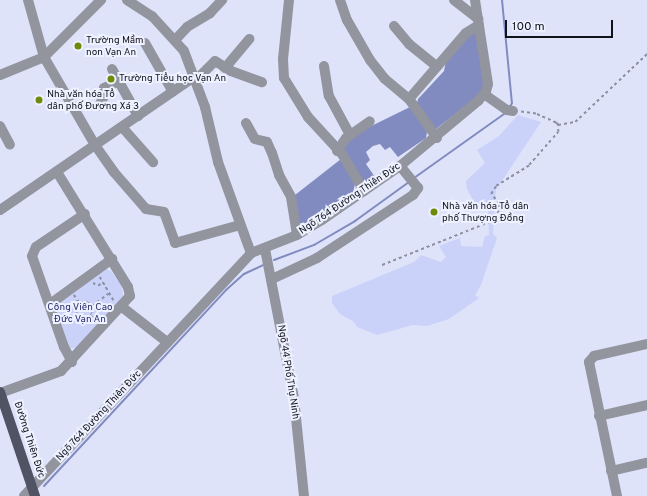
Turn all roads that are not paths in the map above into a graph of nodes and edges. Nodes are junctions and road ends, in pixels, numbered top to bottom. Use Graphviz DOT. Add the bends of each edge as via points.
graph roads {
  1 [pos="28,0"];
  2 [pos="101,0"];
  3 [pos="127,0"];
  4 [pos="222,0"];
  5 [pos="289,0"];
  6 [pos="340,0"];
  7 [pos="454,0"];
  8 [pos="475,0"];
  9 [pos="479,22"];
  10 [pos="394,26"];
  11 [pos="249,38"];
  12 [pos="176,39"];
  13 [pos="145,43"];
  14 [pos="44,57"];
  15 [pos="324,66"];
  16 [pos="437,67"];
  17 [pos="225,68"];
  18 [pos="112,69"];
  19 [pos="0,75"];
  20 [pos="195,79"];
  21 [pos="118,81"];
  22 [pos="262,82"];
  23 [pos="173,92"];
  24 [pos="484,94"];
  25 [pos="409,99"];
  26 [pos="99,106"];
  27 [pos="513,111"];
  28 [pos="138,116"];
  29 [pos="370,121"];
  30 [pos="246,123"];
  31 [pos="0,126"];
  32 [pos="122,127"];
  33 [pos="350,135"];
  34 [pos="436,138"];
  35 [pos="10,145"];
  36 [pos="95,145"];
  37 [pos="337,151"];
  38 [pos="153,162"];
  39 [pos="400,166"];
  40 [pos="57,172"];
  41 [pos="364,191"];
  42 [pos="0,210"];
  43 [pos="85,214"];
  44 [pos="240,225"];
  45 [pos="297,235"];
  46 [pos="265,249"];
  47 [pos="251,253"];
  48 [pos="112,259"];
  49 [pos="272,279"];
  50 [pos="50,304"];
  51 [pos="119,306"];
  52 [pos="168,342"];
  53 [pos="647,344"];
  54 [pos="72,362"];
  55 [pos="0,392"];
  56 [pos="647,405"];
  57 [pos="599,416"];
  58 [pos="647,463"];
  59 [pos="611,472"];
  60 [pos="33,492"];
  61 [pos="24,496"];
  62 [pos="304,496"];
  63 [pos="617,496"];
  1 -- 14 [label="street"];
  2 -- 14 [label="street"];
  3 -- 12 [label="street" via="152,16"];
  4 -- 12 [label="street"];
  5 -- 37 [label="street" via="283,59 284,78 308,116"];
  6 -- 25 [label="street" via="346,20 370,60 385,79"];
  7 -- 9 [label="street"];
  8 -- 9 [label="street"];
  9 -- 16 [label="street"];
  9 -- 24 [label="street" via="488,84"];
  10 -- 16 [label="street" via="409,44"];
  11 -- 17 [label="street"];
  12 -- 20 [label="street" via="184,51"];
  13 -- 23 [label="street"];
  14 -- 19 [label="street"];
  14 -- 36 [label="street"];
  15 -- 33 [label="street" via="329,96"];
  16 -- 25 [label="street"];
  17 -- 20 [label="street" via="215,61"];
  17 -- 22 [label="street"];
  18 -- 21 [label="street"];
  20 -- 23 [label="street"];
  20 -- 44 [label="street" via="205,107 218,162"];
  21 -- 26 [label="street" via="104,88 104,96"];
  21 -- 28 [label="street"];
  23 -- 28 [label="street"];
  24 -- 27 [label="street" via="507,110"];
  24 -- 34 [label="street, Ngõ 764 Đường Thiên Đức"];
  25 -- 34 [label="street"];
  28 -- 32 [label="street"];
  29 -- 33 [label="street"];
  30 -- 45 [label="street" via="255,139 267,142 279,175 291,197"];
  31 -- 35 [label="street"];
  32 -- 36 [label="street"];
  32 -- 38 [label="street"];
  33 -- 37 [label="street" via="342,141"];
  34 -- 39 [label="street, Ngõ 764 Đường Thiên Đức"];
  36 -- 40 [label="street"];
  36 -- 44 [label="street" via="113,172 146,209 164,212 175,243"];
  37 -- 41 [label="street" via="342,154"];
  39 -- 41 [label="street, Ngõ 764 Đường Thiên Đức"];
  39 -- 49 [label="street" via="418,188 413,195 340,243"];
  40 -- 42 [label="street"];
  40 -- 43 [label="street"];
  41 -- 45 [label="street, Ngõ 764 Đường Thiên Đức"];
  43 -- 48 [label="street"];
  43 -- 50 [label="street" via="33,252 32,260"];
  44 -- 47 [label="street"];
  45 -- 46 [label="street, Ngõ 764 Đường Thiên Đức"];
  46 -- 47 [label="street, Ngõ 764 Đường Thiên Đức"];
  46 -- 49 [label="street, Ngõ 44 Phố Thụ Ninh"];
  47 -- 52 [label="street, Ngõ 764 Đường Thiên Đức"];
  48 -- 50 [label="street"];
  48 -- 51 [label="street" via="130,292"];
  49 -- 62 [label="street, Ngõ 44 Phố Thụ Ninh" via="294,398"];
  50 -- 54 [label="street" via="64,347"];
  51 -- 52 [label="street"];
  51 -- 54 [label="street"];
  52 -- 60 [label="street, Ngõ 764 Đường Thiên Đức"];
  53 -- 57 [label="street" via="590,359 589,371"];
  54 -- 55 [label="street" via="52,376"];
  55 -- 60 [label="main road, Đường Thiên Đức"];
  56 -- 57 [label="street"];
  57 -- 59 [label="street"];
  58 -- 59 [label="street"];
  59 -- 63 [label="street"];
  60 -- 61 [label="street, Ngõ 764 Đường Thiên Đức"];
}
